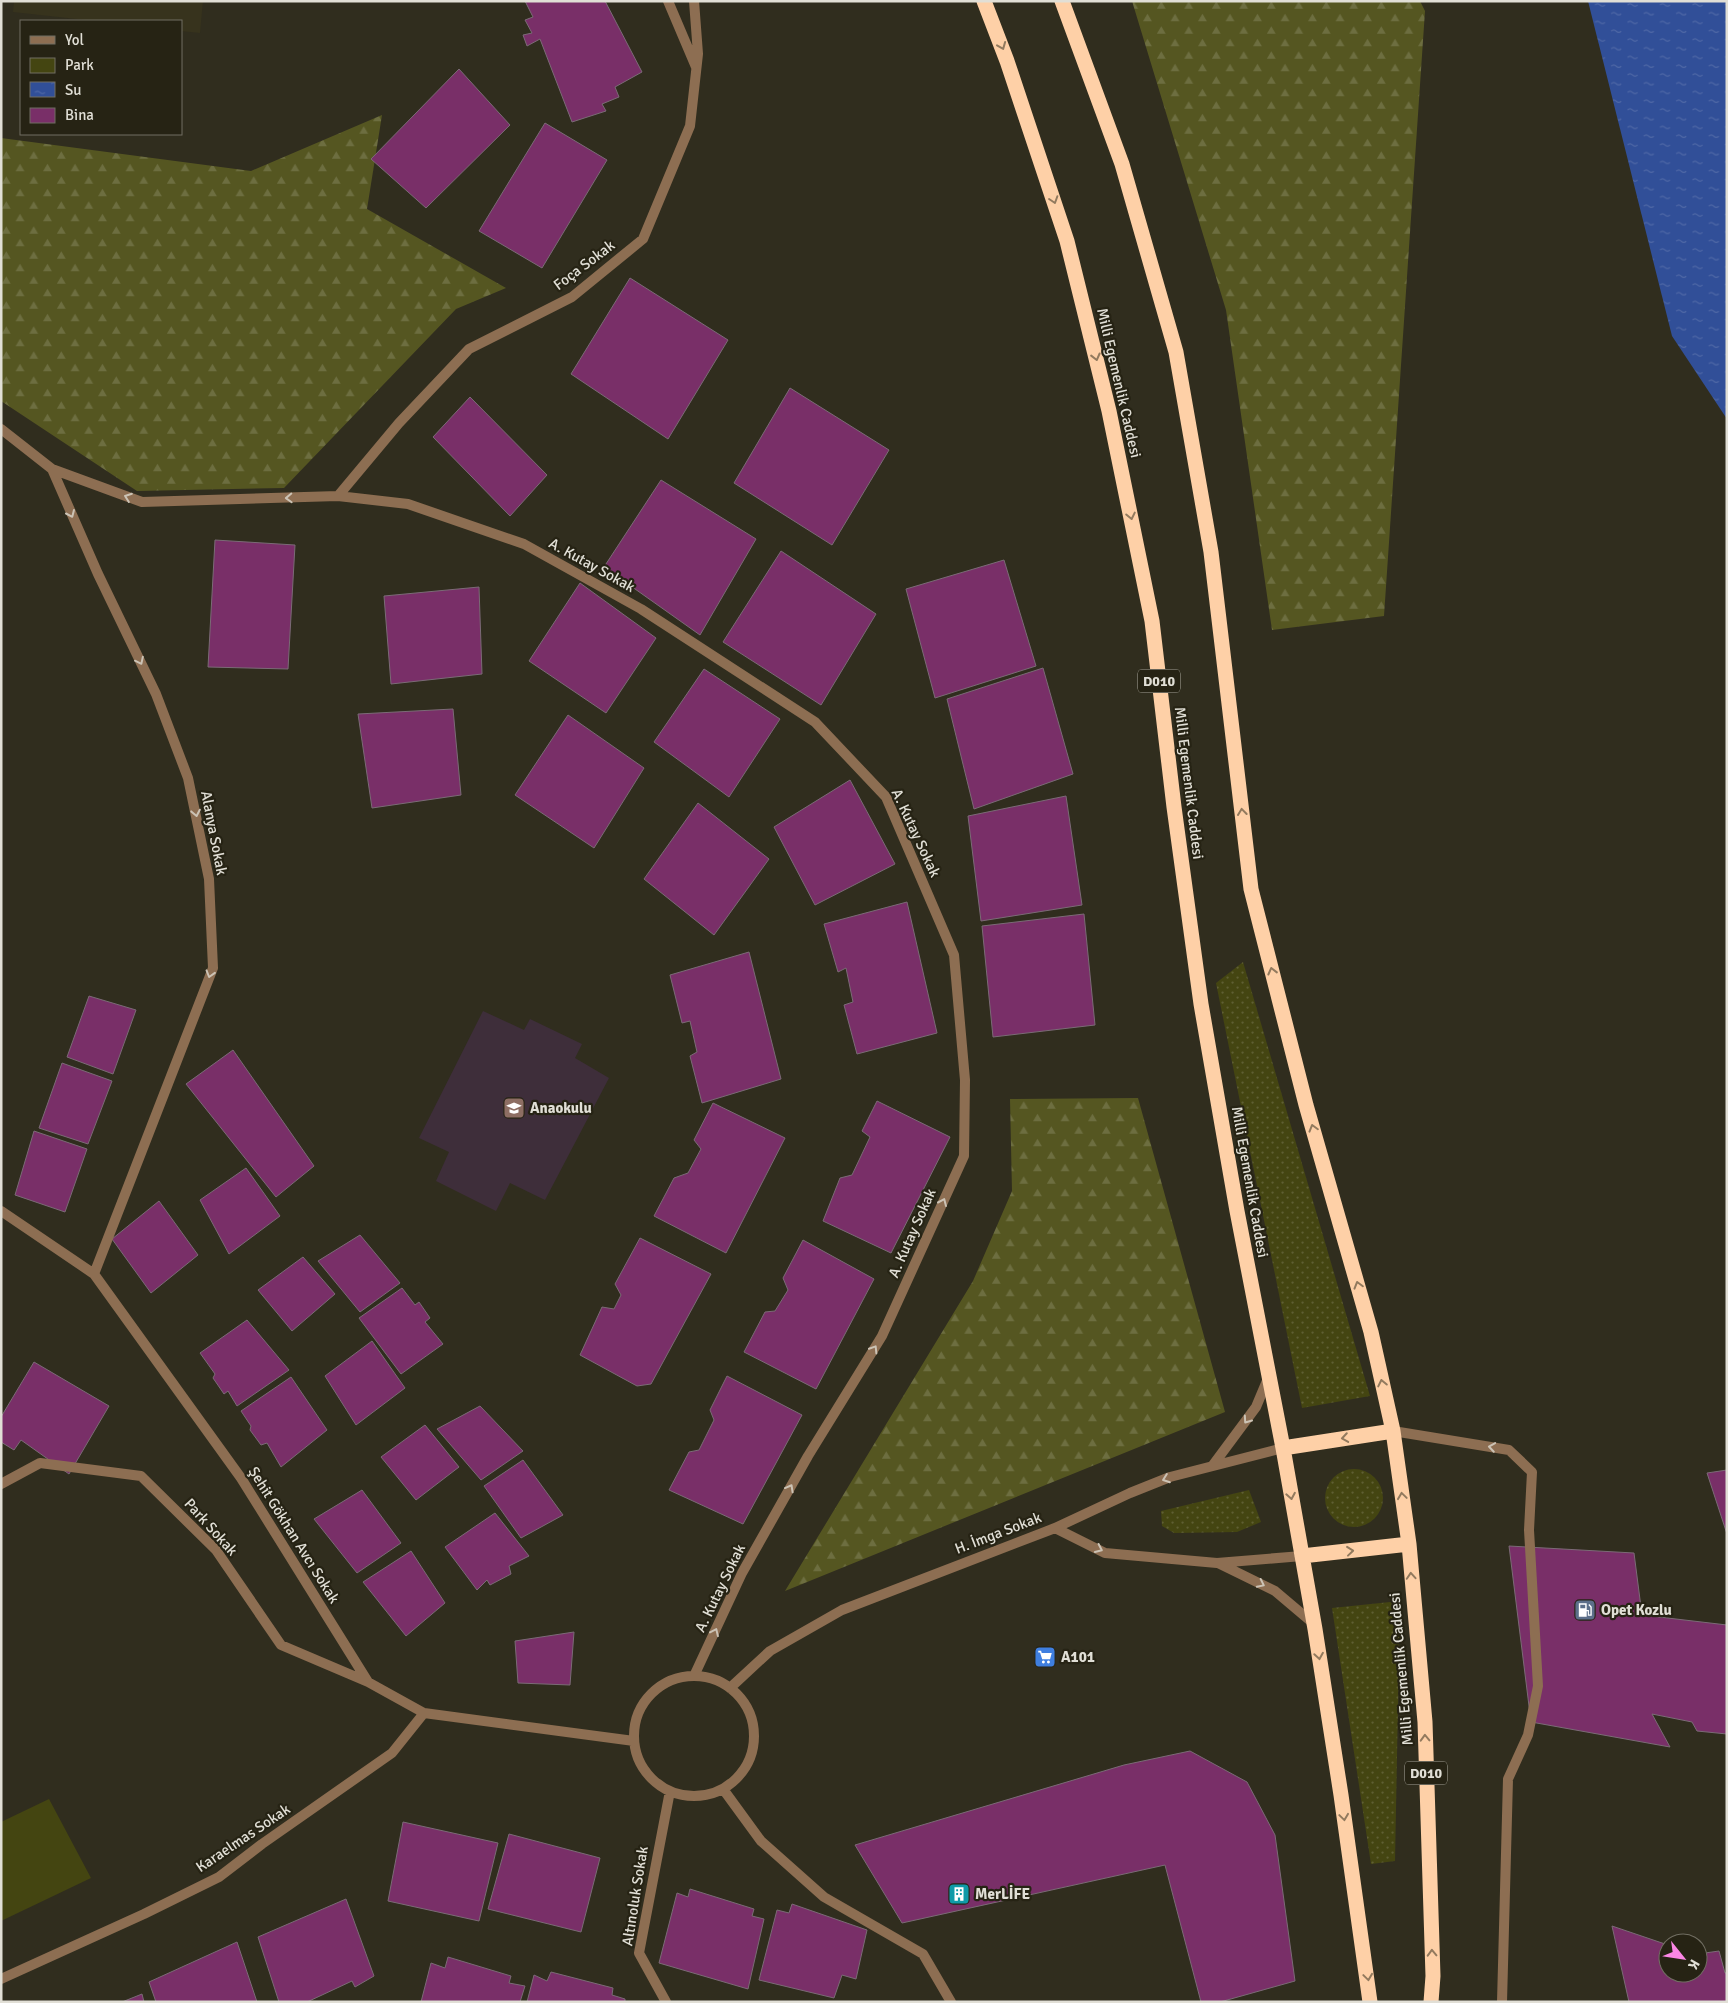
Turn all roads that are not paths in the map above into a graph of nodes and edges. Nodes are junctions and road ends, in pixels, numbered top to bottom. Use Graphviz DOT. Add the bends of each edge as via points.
graph roads {
  1 [pos="668,1"];
  2 [pos="694,1"];
  3 [pos="984,1"];
  4 [pos="1062,1"];
  5 [pos="697,70"];
  6 [pos="1,429"];
  7 [pos="52,469"];
  8 [pos="338,496"];
  9 [pos="1,1211"];
  10 [pos="94,1274"];
  11 [pos="1269,1376"];
  12 [pos="1393,1431"];
  13 [pos="1283,1448"];
  14 [pos="1213,1465"];
  15 [pos="1,1484"];
  16 [pos="1055,1528"];
  17 [pos="1409,1544"];
  18 [pos="1302,1556"];
  19 [pos="1217,1563"];
  20 [pos="1314,1624"];
  21 [pos="694,1676"];
  22 [pos="368,1682"];
  23 [pos="730,1688"];
  24 [pos="424,1713"];
  25 [pos="634,1741"];
  26 [pos="723,1789"];
  27 [pos="670,1791"];
  28 [pos="1,1979"];
  29 [pos="666,2002"];
  30 [pos="951,2002"];
  31 [pos="1370,2002"];
  32 [pos="1430,2002"];
  33 [pos="1502,2002"];
  1 -- 5 [label="street"];
  2 -- 5 [label="street, Foça Sokak"];
  3 -- 11 [label="highway, Milli Egemenlik Caddesi / D010, one-way" via="1067,241 1109,411 1152,621 1201,1004"];
  12 -- 4 [label="highway, D010, one-way" via="1371,1332 1306,1105 1251,889 1211,552 1176,352 1122,164"];
  5 -- 8 [label="street, Foça Sokak" via="690,126 643,239 572,297 469,349 399,423"];
  6 -- 7 [label="street, Alanya Sokak"];
  8 -- 7 [label="street, A. Kutay Sokak, one-way" via="142,502"];
  7 -- 10 [label="street, Alanya Sokak, one-way" via="156,694 188,778 209,879 213,968"];
  21 -- 8 [label="street, A. Kutay Sokak, one-way" via="752,1556 808,1456 882,1336 964,1156 966,1080 954,955 886,797 815,722 641,609 524,544 408,504"];
  9 -- 10 [label="street, Şehit Gökhan Avcı Sokak"];
  10 -- 22 [label="street, Şehit Gökhan Avcı Sokak" via="241,1478"];
  11 -- 13 [label="highway, Milli Egemenlik Caddesi"];
  11 -- 14 [label="street, one-way" via="1256,1407"];
  12 -- 13 [label="highway, one-way"];
  17 -- 12 [label="highway, D010, one-way"];
  33 -- 12 [label="street, one-way" via="1508,1779 1528,1735 1538,1686 1529,1530 1532,1472 1509,1450"];
  13 -- 14 [label="street"];
  13 -- 18 [label="highway, Milli Egemenlik Caddesi, one-way"];
  14 -- 16 [label="street, one-way" via="1130,1492"];
  15 -- 22 [label="street, Park Sokak" via="40,1463 141,1476 216,1550 281,1645"];
  16 -- 19 [label="street, H. İmga Sokak, one-way" via="1105,1553"];
  16 -- 23 [label="street, H. İmga Sokak" via="842,1610 770,1651"];
  18 -- 17 [label="highway, one-way"];
  32 -- 17 [label="highway, Milli Egemenlik Caddesi / D010, one-way" via="1432,1976 1424,1722"];
  18 -- 19 [label="street, H. İmga Sokak"];
  18 -- 20 [label="highway"];
  19 -- 20 [label="street, one-way" via="1275,1591"];
  20 -- 31 [label="highway, one-way"];
  21 -- 23 [label="street" via="713,1678"];
  21 -- 25 [label="street" via="674,1679 657,1688 643,1703"];
  22 -- 24 [label="street, Şehit Gökhan Avcı Sokak"];
  23 -- 26 [label="street" via="744,1702 753,1720 755,1740 739,1777"];
  24 -- 25 [label="street, Şehit Gökhan Avcı Sokak"];
  24 -- 28 [label="street, Karaelmas Sokak" via="392,1752 219,1877"];
  25 -- 27 [label="street" via="639,1760 650,1777"];
  26 -- 27 [label="street" via="704,1795"];
  26 -- 30 [label="street" via="761,1841 824,1897 923,1954"];
  27 -- 29 [label="street, Altınoluk Sokak" via="640,1952"];
}
